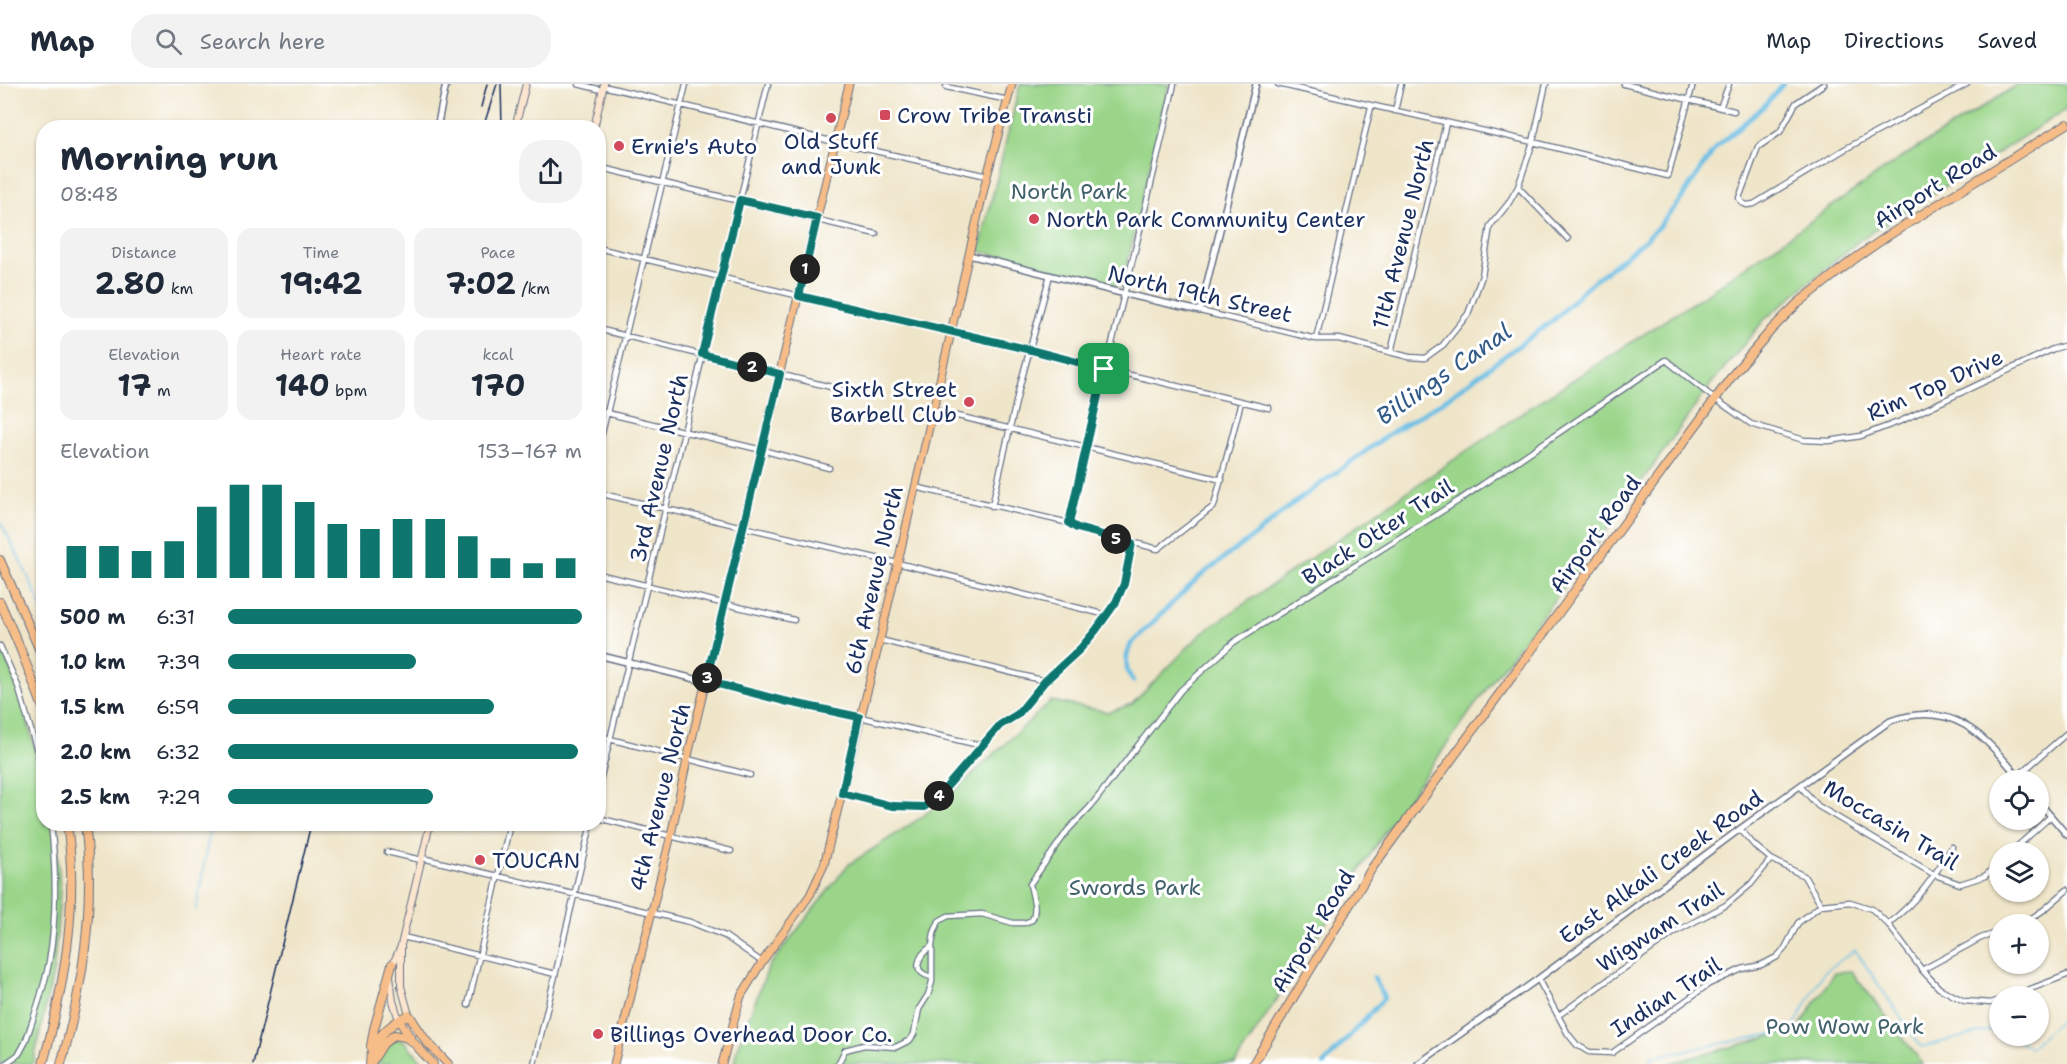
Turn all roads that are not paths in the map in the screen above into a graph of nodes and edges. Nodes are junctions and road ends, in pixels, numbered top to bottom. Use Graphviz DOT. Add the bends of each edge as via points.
graph roads {
  1 [pos="446,84"];
  2 [pos="526,84"];
  3 [pos="578,84"];
  4 [pos="686,84"];
  5 [pos="768,84"];
  6 [pos="849,84"];
  7 [pos="1012,84"];
  8 [pos="1174,84"];
  9 [pos="1256,84"];
  10 [pos="1278,84"];
  11 [pos="1401,84"];
  12 [pos="1546,84"];
  13 [pos="1624,84"];
  14 [pos="1693,84"];
  15 [pos="1729,84"];
  16 [pos="1824,84"];
  17 [pos="1966,84"];
  18 [pos="603,87"];
  19 [pos="946,87"];
  20 [pos="1008,100"];
  21 [pos="1689,100"];
  22 [pos="681,105"];
  23 [pos="1371,107"];
  24 [pos="1720,108"];
  25 [pos="1395,111"];
  26 [pos="1734,111"];
  27 [pos="439,120"];
  28 [pos="517,120"];
  29 [pos="596,120"];
  30 [pos="758,123"];
  31 [pos="1446,123"];
  32 [pos="2067,124"];
  33 [pos="835,142"];
  34 [pos="1533,142"];
  35 [pos="606,168"];
  36 [pos="987,176"];
  37 [pos="663,183"];
  38 [pos="1518,187"];
  39 [pos="740,200"];
  40 [pos="817,218"];
  41 [pos="876,234"];
  42 [pos="1568,239"];
  43 [pos="606,250"];
  44 [pos="969,255"];
  45 [pos="644,259"];
  46 [pos="1050,275"];
  47 [pos="720,277"];
  48 [pos="1125,294"];
  49 [pos="799,296"];
  50 [pos="1200,311"];
  51 [pos="606,331"];
  52 [pos="952,332"];
  53 [pos="626,335"];
  54 [pos="1316,339"];
  55 [pos="2067,345"];
  56 [pos="1031,350"];
  57 [pos="1391,352"];
  58 [pos="702,354"];
  59 [pos="1104,369"];
  60 [pos="780,374"];
  61 [pos="843,390"];
  62 [pos="1715,399"];
  63 [pos="1241,402"];
  64 [pos="1269,408"];
  65 [pos="933,410"];
  66 [pos="606,413"];
  67 [pos="1010,429"];
  68 [pos="683,432"];
  69 [pos="1086,447"];
  70 [pos="762,450"];
  71 [pos="829,468"];
  72 [pos="1222,480"];
  73 [pos="915,486"];
  74 [pos="606,495"];
  75 [pos="992,506"];
  76 [pos="666,509"];
  77 [pos="1069,523"];
  78 [pos="743,527"];
  79 [pos="1132,543"];
  80 [pos="0,560"];
  81 [pos="897,563"];
  82 [pos="606,576"];
  83 [pos="648,586"];
  84 [pos="0,603"];
  85 [pos="725,603"];
  86 [pos="1107,615"];
  87 [pos="794,621"];
  88 [pos="880,639"];
  89 [pos="36,642"];
  90 [pos="0,646"];
  91 [pos="606,658"];
  92 [pos="629,663"];
  93 [pos="706,681"];
  94 [pos="1045,681"];
  95 [pos="36,689"];
  96 [pos="859,717"];
  97 [pos="2067,733"];
  98 [pos="606,738"];
  99 [pos="609,739"];
  100 [pos="983,746"];
  101 [pos="36,747"];
  102 [pos="606,753"];
  103 [pos="687,760"];
  104 [pos="2012,770"];
  105 [pos="2028,770"];
  106 [pos="750,775"];
  107 [pos="1800,786"];
  108 [pos="842,793"];
  109 [pos="2049,814"];
  110 [pos="2051,816"];
  111 [pos="606,820"];
  112 [pos="1740,829"];
  113 [pos="51,831"];
  114 [pos="67,831"];
  115 [pos="85,831"];
  116 [pos="428,831"];
  117 [pos="508,831"];
  118 [pos="589,831"];
  119 [pos="671,835"];
  120 [pos="2067,835"];
  121 [pos="2022,842"];
  122 [pos="1952,848"];
  123 [pos="731,851"];
  124 [pos="387,852"];
  125 [pos="422,859"];
  126 [pos="1772,859"];
  127 [pos="1989,873"];
  128 [pos="1935,875"];
  129 [pos="498,876"];
  130 [pos="2067,890"];
  131 [pos="575,894"];
  132 [pos="1821,905"];
  133 [pos="651,911"];
  134 [pos="2037,914"];
  135 [pos="1888,924"];
  136 [pos="1989,935"];
  137 [pos="403,937"];
  138 [pos="401,945"];
  139 [pos="932,946"];
  140 [pos="479,957"];
  141 [pos="762,962"];
  142 [pos="392,964"];
  143 [pos="1922,970"];
  144 [pos="555,974"];
  145 [pos="2067,975"];
  146 [pos="932,977"];
  147 [pos="1538,979"];
  148 [pos="2038,986"];
  149 [pos="1989,1003"];
  150 [pos="468,1005"];
  151 [pos="1559,1015"];
  152 [pos="409,1016"];
  153 [pos="399,1020"];
  154 [pos="413,1042"];
  155 [pos="370,1052"];
  156 [pos="5,1064"];
  157 [pos="43,1064"];
  158 [pos="61,1064"];
  159 [pos="370,1064"];
  160 [pos="433,1064"];
  161 [pos="448,1064"];
  162 [pos="534,1064"];
  163 [pos="614,1064"];
  164 [pos="722,1064"];
  165 [pos="838,1064"];
  166 [pos="1253,1064"];
  167 [pos="1419,1064"];
  1 -- 27 [label="street"];
  2 -- 28 [label="main road"];
  3 -- 18 [label="street"];
  4 -- 22 [label="street"];
  5 -- 30 [label="street, 3rd Avenue North"];
  6 -- 33 [label="main road, 4th Avenue North"];
  7 -- 20 [label="main road, 6th Avenue North"];
  8 -- 48 [label="street"];
  9 -- 50 [label="street"];
  10 -- 23 [label="street"];
  11 -- 25 [label="street"];
  12 -- 34 [label="street"];
  13 -- 21 [label="street"];
  14 -- 21 [label="street"];
  15 -- 24 [label="street"];
  16 -- 17 [label="street" via="1796,103 1780,132 1758,147 1739,198 1742,203 1754,204 1845,149"];
  18 -- 22 [label="street"];
  18 -- 29 [label="main road"];
  19 -- 20 [label="street"];
  20 -- 36 [label="main road, 6th Avenue North"];
  21 -- 24 [label="street"];
  21 -- 34 [label="street" via="1668,176"];
  22 -- 30 [label="street"];
  22 -- 37 [label="street"];
  23 -- 25 [label="street"];
  23 -- 54 [label="street"];
  24 -- 26 [label="street"];
  25 -- 31 [label="street"];
  30 -- 33 [label="street"];
  30 -- 39 [label="street, 3rd Avenue North"];
  31 -- 34 [label="street"];
  31 -- 57 [label="street, 11th Avenue North"];
  32 -- 62 [label="highway, Airport Road" via="1853,260 1772,329"];
  33 -- 36 [label="street"];
  33 -- 40 [label="main road, 4th Avenue North"];
  34 -- 38 [label="street"];
  35 -- 37 [label="street"];
  36 -- 44 [label="main road, 6th Avenue North"];
  37 -- 39 [label="street"];
  37 -- 45 [label="street"];
  38 -- 42 [label="street"];
  38 -- 57 [label="street, North 19th Street" via="1490,226 1482,276 1468,314 1443,345 1425,358"];
  39 -- 40 [label="street"];
  39 -- 47 [label="street, 3rd Avenue North"];
  40 -- 41 [label="street"];
  40 -- 49 [label="main road, 4th Avenue North"];
  43 -- 45 [label="street"];
  44 -- 46 [label="street, North 19th Street"];
  44 -- 52 [label="main road, 6th Avenue North"];
  45 -- 47 [label="street"];
  45 -- 53 [label="street"];
  46 -- 48 [label="street, North 19th Street"];
  46 -- 56 [label="street"];
  47 -- 49 [label="street"];
  47 -- 58 [label="street, 3rd Avenue North"];
  48 -- 50 [label="street, North 19th Street"];
  48 -- 59 [label="street"];
  49 -- 52 [label="street"];
  49 -- 60 [label="main road, 4th Avenue North"];
  50 -- 54 [label="street, North 19th Street"];
  51 -- 53 [label="street"];
  52 -- 56 [label="street"];
  52 -- 65 [label="main road, 6th Avenue North"];
  53 -- 58 [label="street"];
  53 -- 66 [label="street"];
  54 -- 57 [label="street, North 19th Street" via="1338,339"];
  55 -- 62 [label="street, Rim Top Drive" via="1902,422 1861,436 1829,441 1804,440 1751,424"];
  56 -- 59 [label="street"];
  56 -- 67 [label="street"];
  58 -- 60 [label="street"];
  58 -- 68 [label="street, 3rd Avenue North"];
  59 -- 63 [label="street"];
  59 -- 69 [label="street"];
  60 -- 61 [label="street"];
  60 -- 70 [label="main road, 4th Avenue North"];
  62 -- 139 [label="street, Black Otter Trail" via="1666,360 1458,501 1234,642 1181,690 1068,830 1030,884 1035,908 1032,920 1013,923 982,914 948,916 939,921"];
  62 -- 166 [label="highway, Airport Road" via="1372,868"];
  63 -- 64 [label="street"];
  63 -- 72 [label="street"];
  65 -- 67 [label="street"];
  65 -- 73 [label="main road, 6th Avenue North"];
  66 -- 68 [label="street"];
  67 -- 69 [label="street"];
  67 -- 75 [label="street"];
  68 -- 70 [label="street"];
  68 -- 76 [label="street, 3rd Avenue North"];
  69 -- 72 [label="street"];
  69 -- 77 [label="street"];
  70 -- 71 [label="street"];
  70 -- 78 [label="main road, 4th Avenue North"];
  72 -- 79 [label="street" via="1214,506 1158,549"];
  73 -- 75 [label="street"];
  73 -- 81 [label="main road, 6th Avenue North"];
  74 -- 76 [label="street"];
  75 -- 77 [label="street"];
  76 -- 78 [label="street"];
  76 -- 83 [label="street, 3rd Avenue North"];
  77 -- 79 [label="street"];
  78 -- 81 [label="street"];
  78 -- 85 [label="main road, 4th Avenue North"];
  79 -- 86 [label="street" via="1124,584"];
  80 -- 89 [label="highway"];
  81 -- 86 [label="street"];
  81 -- 88 [label="main road, 6th Avenue North"];
  82 -- 83 [label="street"];
  83 -- 85 [label="street"];
  83 -- 92 [label="street, 3rd Avenue North"];
  84 -- 95 [label="highway"];
  85 -- 87 [label="street"];
  85 -- 93 [label="main road, 4th Avenue North"];
  86 -- 94 [label="street" via="1080,649"];
  88 -- 94 [label="street"];
  88 -- 96 [label="main road, 6th Avenue North"];
  90 -- 101 [label="street" via="21,694"];
  91 -- 92 [label="street"];
  92 -- 93 [label="street"];
  92 -- 99 [label="street, 3rd Avenue North"];
  93 -- 96 [label="street"];
  93 -- 103 [label="main road, 4th Avenue North"];
  94 -- 100 [label="street" via="1018,714 1000,725"];
  96 -- 100 [label="street"];
  96 -- 108 [label="main road, 6th Avenue North"];
  97 -- 105 [label="street"];
  98 -- 99 [label="street"];
  99 -- 102 [label="street, 3rd Avenue North"];
  99 -- 103 [label="street"];
  100 -- 108 [label="street" via="937,798 924,807 892,806"];
  103 -- 106 [label="street"];
  103 -- 119 [label="main road, 4th Avenue North"];
  104 -- 107 [label="street, East Alkali Creek Road" via="1984,739 1958,720 1912,715 1890,721"];
  107 -- 112 [label="street, East Alkali Creek Road"];
  107 -- 128 [label="street, Moccasin Trail" via="1818,806"];
  108 -- 141 [label="main road, 6th Avenue North" via="814,888"];
  109 -- 110 [label="street"];
  110 -- 120 [label="street"];
  110 -- 121 [label="street"];
  111 -- 119 [label="street"];
  112 -- 126 [label="street"];
  112 -- 147 [label="street, East Alkali Creek Road"];
  113 -- 156 [label="street" via="55,884 49,962 26,1042 19,1054"];
  114 -- 157 [label="highway" via="71,894 67,956"];
  115 -- 158 [label="highway" via="89,894 84,959"];
  116 -- 125 [label="main road"];
  117 -- 129 [label="street"];
  118 -- 131 [label="street"];
  119 -- 123 [label="street"];
  119 -- 133 [label="main road, 4th Avenue North"];
  122 -- 128 [label="street"];
  124 -- 125 [label="street"];
  125 -- 129 [label="street"];
  125 -- 137 [label="main road"];
  126 -- 132 [label="street" via="1804,876"];
  126 -- 151 [label="street, Wigwam Trail" via="1726,905 1675,932"];
  127 -- 128 [label="street, Moccasin Trail" via="1960,884"];
  128 -- 135 [label="street" via="1912,905"];
  129 -- 131 [label="street"];
  129 -- 140 [label="street"];
  130 -- 134 [label="street"];
  131 -- 133 [label="street"];
  131 -- 144 [label="street"];
  132 -- 135 [label="street" via="1850,902 1872,909"];
  132 -- 151 [label="street, Indian Trail" via="1798,923 1777,957 1709,984 1612,1053 1589,1052 1577,1045"];
  133 -- 141 [label="street" via="725,936"];
  133 -- 163 [label="main road, 4th Avenue North"];
  135 -- 143 [label="street"];
  136 -- 143 [label="street"];
  137 -- 138 [label="main road"];
  137 -- 140 [label="street"];
  138 -- 142 [label="main road"];
  138 -- 152 [label="main road" via="401,986"];
  139 -- 146 [label="street"];
  139 -- 146 [label="street" via="921,956 918,966 922,975"];
  140 -- 144 [label="street"];
  140 -- 150 [label="street"];
  141 -- 164 [label="main road, 6th Avenue North" via="741,996"];
  142 -- 153 [label="main road" via="391,988"];
  142 -- 155 [label="highway"];
  143 -- 149 [label="street" via="1939,988 1964,1001"];
  144 -- 162 [label="street"];
  145 -- 148 [label="street"];
  146 -- 165 [label="street" via="910,1040 896,1047 845,1050"];
  147 -- 151 [label="street, Indian Trail"];
  147 -- 167 [label="street, East Alkali Creek Road"];
  152 -- 153 [label="highway"];
  152 -- 161 [label="highway"];
  153 -- 154 [label="highway"];
  153 -- 155 [label="highway" via="379,1037"];
  154 -- 159 [label="highway" via="394,1035"];
  154 -- 160 [label="highway"];
  155 -- 159 [label="highway"];
}
